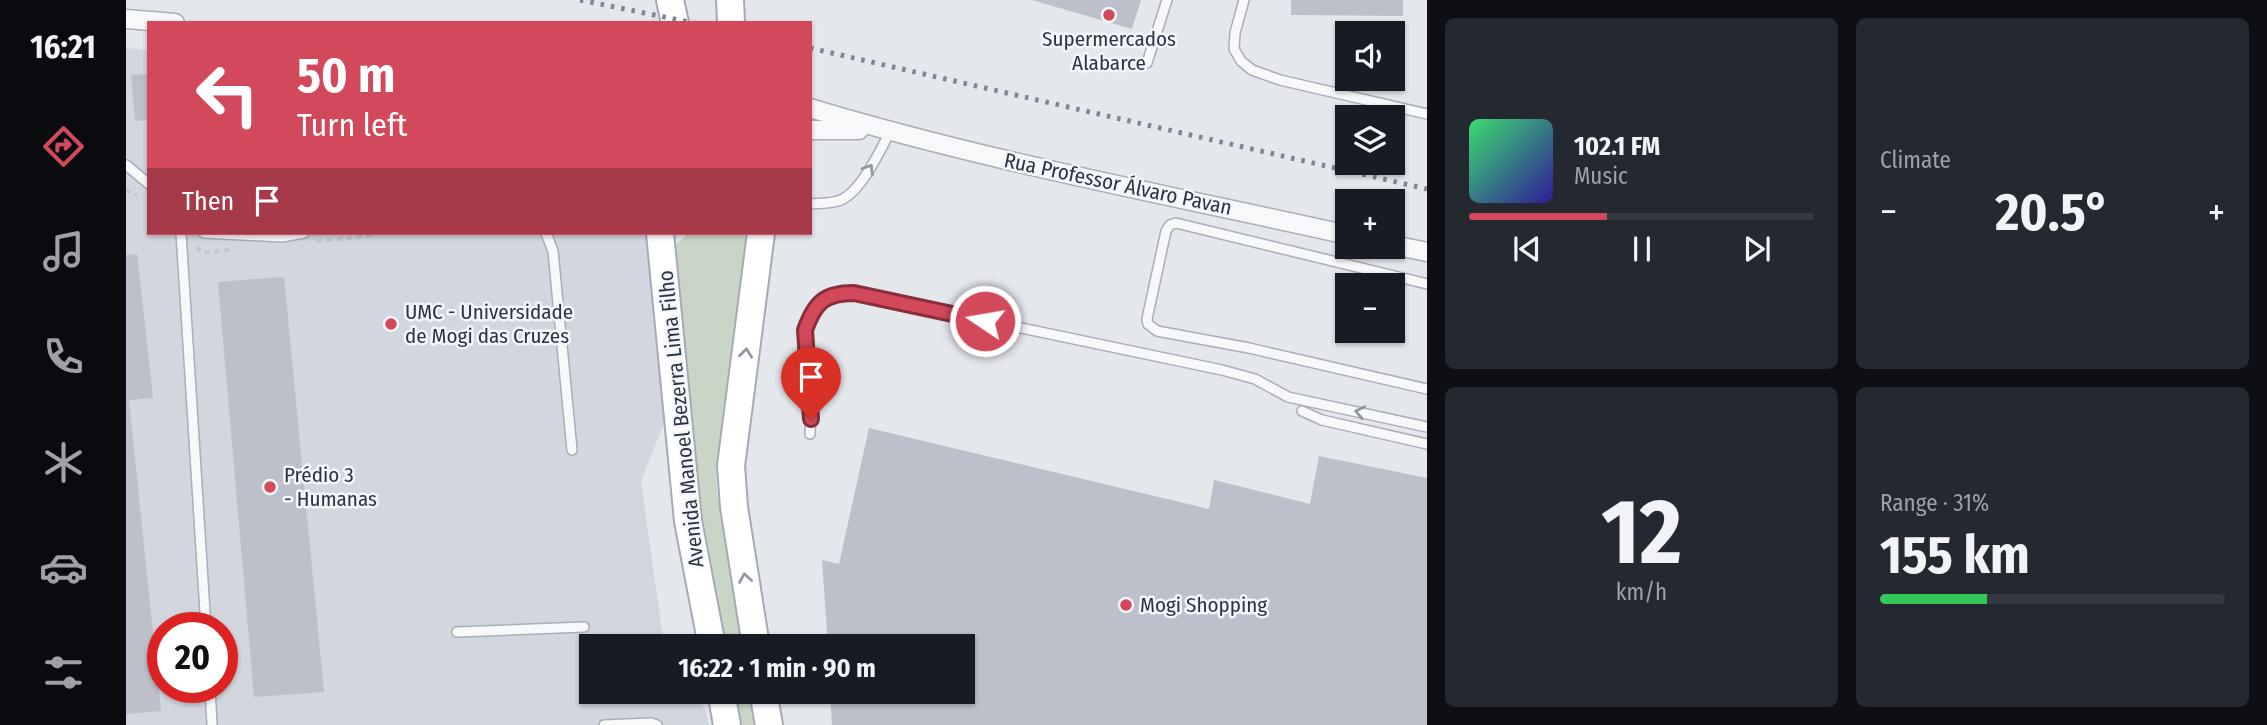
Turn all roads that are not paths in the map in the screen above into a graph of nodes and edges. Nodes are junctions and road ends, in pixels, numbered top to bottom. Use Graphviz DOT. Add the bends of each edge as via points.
graph roads {
  1 [pos="670,0"];
  2 [pos="730,0"];
  3 [pos="1167,0"];
  4 [pos="1244,0"];
  5 [pos="126,19"];
  6 [pos="150,21"];
  7 [pos="675,21"];
  8 [pos="731,21"];
  9 [pos="1147,63"];
  10 [pos="812,109"];
  11 [pos="1427,114"];
  12 [pos="812,130"];
  13 [pos="890,132"];
  14 [pos="126,164"];
  15 [pos="147,182"];
  16 [pos="812,204"];
  17 [pos="1335,232"];
  18 [pos="181,235"];
  19 [pos="243,235"];
  20 [pos="293,235"];
  21 [pos="547,235"];
  22 [pos="660,235"];
  23 [pos="761,235"];
  24 [pos="1405,247"];
  25 [pos="1427,252"];
  26 [pos="1427,284"];
  27 [pos="1427,389"];
  28 [pos="1302,411"];
  29 [pos="1427,427"];
  30 [pos="810,434"];
  31 [pos="1427,444"];
  32 [pos="572,450"];
  33 [pos="205,612"];
  34 [pos="584,627"];
  35 [pos="457,632"];
  36 [pos="710,634"];
  37 [pos="754,634"];
  38 [pos="211,703"];
  39 [pos="723,704"];
  40 [pos="765,704"];
  41 [pos="212,725"];
  42 [pos="604,725"];
  43 [pos="657,725"];
  44 [pos="727,725"];
  45 [pos="769,725"];
  1 -- 7 [label="main road"];
  2 -- 8 [label="main road"];
  3 -- 9 [label="lane"];
  4 -- 11 [label="lane" via="1234,49 1252,70"];
  5 -- 6 [label="street"];
  10 -- 13 [label="street, Rua Professor Álvaro Pavan"];
  12 -- 13 [label="street, Rua Professor Álvaro Pavan"];
  16 -- 13 [label="lane, one-way" via="841,200 851,192"];
  13 -- 17 [label="street, Rua Professor Álvaro Pavan"];
  14 -- 15 [label="lane"];
  18 -- 33 [label="lane"];
  19 -- 20 [label="lane"];
  21 -- 32 [label="lane" via="553,251"];
  22 -- 36 [label="main road, Avenida Manoel Bezerra Lima Filho" via="688,521"];
  37 -- 23 [label="main road, Avenida Manoel Bezerra Lima Filho, one-way" via="731,466"];
  24 -- 25 [label="street"];
  26 -- 27 [label="lane" via="1175,223 1166,231 1147,319 1157,331"];
  28 -- 31 [label="lane" via="1322,421"];
  29 -- 30 [label="lane, one-way" via="1288,397 1255,379 1222,369 854,293 831,295 816,307 805,330"];
  34 -- 35 [label="lane"];
  38 -- 41 [label="lane"];
  39 -- 44 [label="main road"];
  40 -- 45 [label="main road"];
  42 -- 43 [label="lane"];
}
